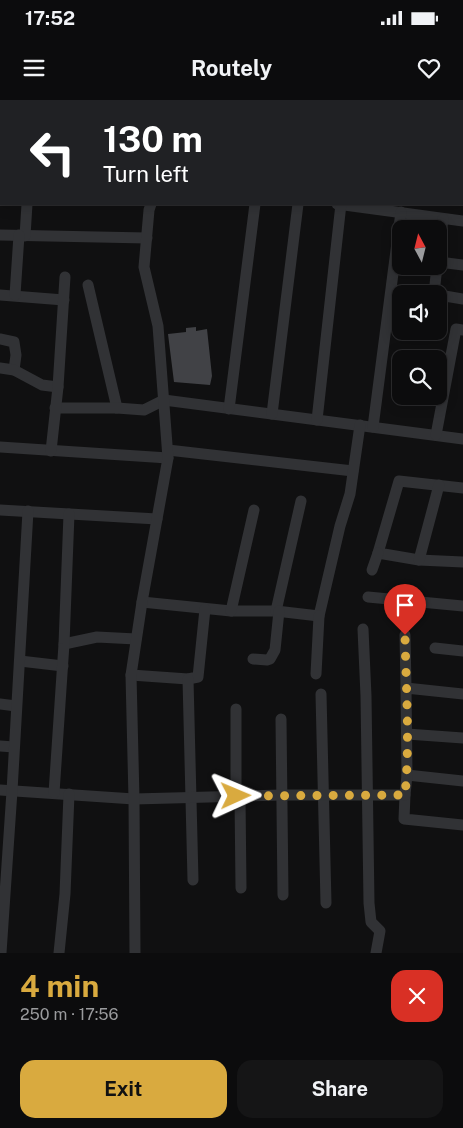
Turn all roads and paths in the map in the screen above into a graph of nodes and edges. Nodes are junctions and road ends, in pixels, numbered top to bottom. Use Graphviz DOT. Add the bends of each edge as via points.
graph roads {
  1 [pos="27,205"];
  2 [pos="151,205"];
  3 [pos="255,205"];
  4 [pos="298,205"];
  5 [pos="341,205"];
  6 [pos="348,205"];
  7 [pos="401,212"];
  8 [pos="442,218"];
  9 [pos="463,222"];
  10 [pos="0,235"];
  11 [pos="22,236"];
  12 [pos="147,238"];
  13 [pos="448,263"];
  14 [pos="463,265"];
  15 [pos="65,278"];
  16 [pos="88,285"];
  17 [pos="0,295"];
  18 [pos="15,295"];
  19 [pos="447,296"];
  20 [pos="463,299"];
  21 [pos="64,300"];
  22 [pos="463,330"];
  23 [pos="0,339"];
  24 [pos="0,368"];
  25 [pos="14,370"];
  26 [pos="58,387"];
  27 [pos="164,400"];
  28 [pos="55,408"];
  29 [pos="117,408"];
  30 [pos="228,408"];
  31 [pos="272,414"];
  32 [pos="316,420"];
  33 [pos="360,425"];
  34 [pos="373,427"];
  35 [pos="436,435"];
  36 [pos="463,439"];
  37 [pos="0,447"];
  38 [pos="51,450"];
  39 [pos="168,454"];
  40 [pos="353,471"];
  41 [pos="439,484"];
  42 [pos="463,488"];
  43 [pos="301,501"];
  44 [pos="0,510"];
  45 [pos="254,510"];
  46 [pos="28,511"];
  47 [pos="69,514"];
  48 [pos="157,519"];
  49 [pos="378,554"];
  50 [pos="419,560"];
  51 [pos="463,562"];
  52 [pos="372,570"];
  53 [pos="368,597"];
  54 [pos="142,602"];
  55 [pos="463,606"];
  56 [pos="204,609"];
  57 [pos="231,611"];
  58 [pos="278,611"];
  59 [pos="319,616"];
  60 [pos="363,629"];
  61 [pos="405,635"];
  62 [pos="136,639"];
  63 [pos="64,644"];
  64 [pos="435,648"];
  65 [pos="463,652"];
  66 [pos="253,659"];
  67 [pos="20,661"];
  68 [pos="63,666"];
  69 [pos="316,674"];
  70 [pos="131,675"];
  71 [pos="188,679"];
  72 [pos="406,688"];
  73 [pos="321,694"];
  74 [pos="463,694"];
  75 [pos="0,704"];
  76 [pos="16,706"];
  77 [pos="236,709"];
  78 [pos="281,719"];
  79 [pos="407,734"];
  80 [pos="463,738"];
  81 [pos="0,746"];
  82 [pos="14,747"];
  83 [pos="407,775"];
  84 [pos="463,781"];
  85 [pos="0,790"];
  86 [pos="12,791"];
  87 [pos="54,793"];
  88 [pos="69,794"];
  89 [pos="367,794"];
  90 [pos="324,795"];
  91 [pos="405,795"];
  92 [pos="238,796"];
  93 [pos="281,796"];
  94 [pos="190,798"];
  95 [pos="134,799"];
  96 [pos="463,825"];
  97 [pos="192,880"];
  98 [pos="241,888"];
  99 [pos="283,895"];
  100 [pos="326,902"];
  101 [pos="1,931"];
  102 [pos="1,953"];
  103 [pos="59,953"];
  104 [pos="135,953"];
  105 [pos="376,953"];
  1 -- 11 [label="street"];
  2 -- 12 [label="street"];
  3 -- 30 [label="street"];
  4 -- 31 [label="street"];
  5 -- 32 [label="street"];
  6 -- 7 [label="street"];
  7 -- 8 [label="street"];
  7 -- 34 [label="street"];
  8 -- 9 [label="street"];
  10 -- 11 [label="street"];
  11 -- 12 [label="street"];
  11 -- 18 [label="street"];
  12 -- 27 [label="street" via="144,267 158,326"];
  13 -- 14 [label="street"];
  15 -- 21 [label="street"];
  16 -- 29 [label="street"];
  17 -- 18 [label="street"];
  18 -- 21 [label="street"];
  19 -- 20 [label="street"];
  21 -- 26 [label="street"];
  22 -- 35 [label="street" via="456,329"];
  23 -- 25 [label="street" via="14,342"];
  24 -- 25 [label="street"];
  25 -- 26 [label="street" via="42,385"];
  26 -- 28 [label="street"];
  27 -- 29 [label="street" via="144,410"];
  27 -- 30 [label="street"];
  27 -- 39 [label="street"];
  28 -- 29 [label="street"];
  28 -- 38 [label="street"];
  30 -- 31 [label="street"];
  31 -- 32 [label="street"];
  32 -- 33 [label="street"];
  33 -- 34 [label="street"];
  33 -- 40 [label="street"];
  34 -- 35 [label="street"];
  35 -- 36 [label="street"];
  37 -- 38 [label="street"];
  38 -- 39 [label="street"];
  39 -- 40 [label="street"];
  39 -- 48 [label="street"];
  40 -- 59 [label="street"];
  41 -- 42 [label="street"];
  41 -- 49 [label="street" via="399,481"];
  41 -- 50 [label="street"];
  43 -- 58 [label="street"];
  44 -- 46 [label="street"];
  45 -- 57 [label="street"];
  46 -- 47 [label="street"];
  46 -- 67 [label="street"];
  47 -- 48 [label="street"];
  47 -- 63 [label="street"];
  48 -- 54 [label="street"];
  49 -- 50 [label="street"];
  49 -- 52 [label="street"];
  50 -- 51 [label="street"];
  53 -- 55 [label="street"];
  54 -- 56 [label="street"];
  54 -- 62 [label="street"];
  56 -- 57 [label="street"];
  56 -- 71 [label="street" via="200,671 198,677"];
  57 -- 58 [label="street"];
  58 -- 59 [label="street"];
  58 -- 66 [label="street" via="272,656 267,660"];
  59 -- 69 [label="street"];
  60 -- 89 [label="street"];
  61 -- 72 [label="street"];
  62 -- 63 [label="street" via="97,637"];
  62 -- 70 [label="street"];
  63 -- 68 [label="street"];
  64 -- 65 [label="street"];
  67 -- 68 [label="street"];
  67 -- 76 [label="street"];
  68 -- 87 [label="street"];
  70 -- 71 [label="street"];
  70 -- 95 [label="street"];
  71 -- 94 [label="street"];
  72 -- 74 [label="street"];
  72 -- 79 [label="street"];
  73 -- 90 [label="street"];
  75 -- 76 [label="street"];
  76 -- 82 [label="street"];
  77 -- 92 [label="street"];
  78 -- 93 [label="street"];
  79 -- 80 [label="street"];
  79 -- 83 [label="street"];
  81 -- 82 [label="street"];
  82 -- 86 [label="street"];
  83 -- 84 [label="street"];
  83 -- 91 [label="street"];
  85 -- 86 [label="street"];
  86 -- 87 [label="street"];
  86 -- 101 [label="street"];
  87 -- 88 [label="street"];
  88 -- 95 [label="street"];
  88 -- 103 [label="street"];
  89 -- 90 [label="street"];
  89 -- 91 [label="street"];
  89 -- 105 [label="street" via="370,916 380,931"];
  90 -- 93 [label="street"];
  90 -- 100 [label="street"];
  91 -- 96 [label="street" via="404,819"];
  92 -- 93 [label="street"];
  92 -- 94 [label="street"];
  92 -- 98 [label="street"];
  93 -- 99 [label="street"];
  94 -- 95 [label="street"];
  94 -- 97 [label="street"];
  95 -- 104 [label="street"];
  101 -- 102 [label="street"];
}
